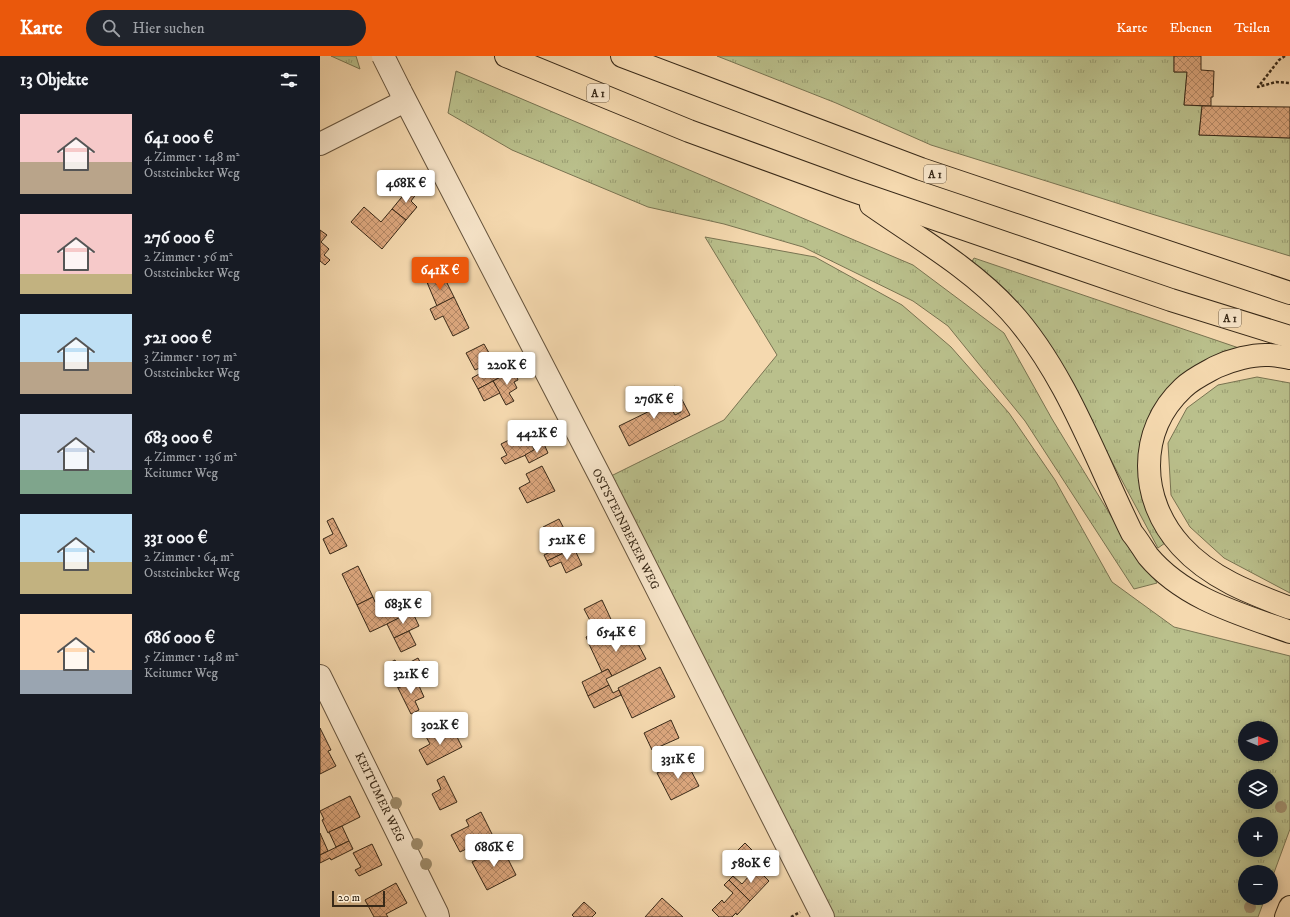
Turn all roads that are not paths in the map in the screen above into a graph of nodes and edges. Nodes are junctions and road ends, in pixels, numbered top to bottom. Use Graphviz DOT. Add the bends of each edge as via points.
graph roads {
  1 [pos="383,56"];
  2 [pos="506,56"];
  3 [pos="622,56"];
  4 [pos="402,96"];
  5 [pos="320,144"];
  6 [pos="848,189"];
  7 [pos="1290,294"];
  8 [pos="1290,337"];
  9 [pos="1290,358"];
  10 [pos="1290,608"];
  11 [pos="1290,632"];
  12 [pos="320,676"];
  13 [pos="1290,907"];
  14 [pos="813,914"];
  15 [pos="439,916"];
  16 [pos="1286,917"];
  1 -- 4 [label="street, OSTSTEINBEKER WEG, bridge"];
  2 -- 6 [label="main road, A 1" via="689,131"];
  3 -- 7 [label="main road, A 1" via="880,155"];
  4 -- 5 [label="street"];
  4 -- 14 [label="street, OSTSTEINBEKER WEG" via="604,484"];
  6 -- 8 [label="main road, A 1" via="1171,300"];
  6 -- 11 [label="main road" via="970,273 1011,312 1055,375 1130,527 1149,556 1189,591 1208,601"];
  9 -- 10 [label="main road" via="1268,354 1224,364 1201,374 1183,387 1168,404 1155,426 1150,444 1149,478 1153,496 1167,527 1181,546 1198,562 1232,584"];
  12 -- 15 [label="street, KEITUMER WEG"];
  13 -- 16 [label="main road"];
}
